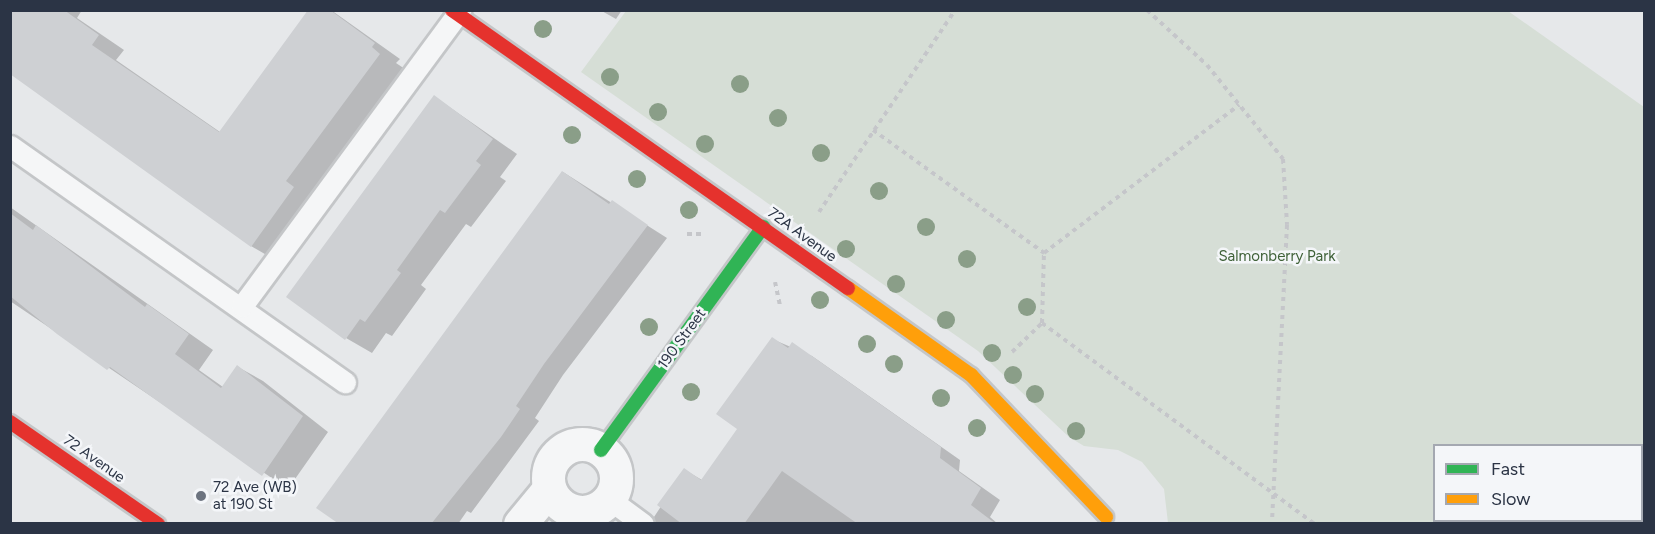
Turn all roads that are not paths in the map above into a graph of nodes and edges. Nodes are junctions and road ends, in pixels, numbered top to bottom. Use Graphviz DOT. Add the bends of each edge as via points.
graph roads {
  1 [pos="456,12"];
  2 [pos="10,146"];
  3 [pos="763,227"];
  4 [pos="242,306"];
  5 [pos="345,382"];
  6 [pos="10,422"];
  7 [pos="602,450"];
  8 [pos="549,489"];
  9 [pos="588,512"];
  10 [pos="1106,517"];
  11 [pos="158,524"];
  12 [pos="520,524"];
  13 [pos="643,524"];
  1 -- 3 [label="street, 72A Avenue"];
  1 -- 4 [label="lane"];
  2 -- 4 [label="lane"];
  3 -- 7 [label="street, 190 Street"];
  3 -- 10 [label="street, 72A Avenue" via="971,375"];
  4 -- 5 [label="lane"];
  6 -- 11 [label="street, 72 Avenue"];
  7 -- 8 [label="street" via="581,444 561,450 549,468"];
  7 -- 9 [label="street" via="616,473"];
  8 -- 9 [label="street" via="561,506"];
  8 -- 12 [label="street"];
  9 -- 13 [label="lane"];
}
